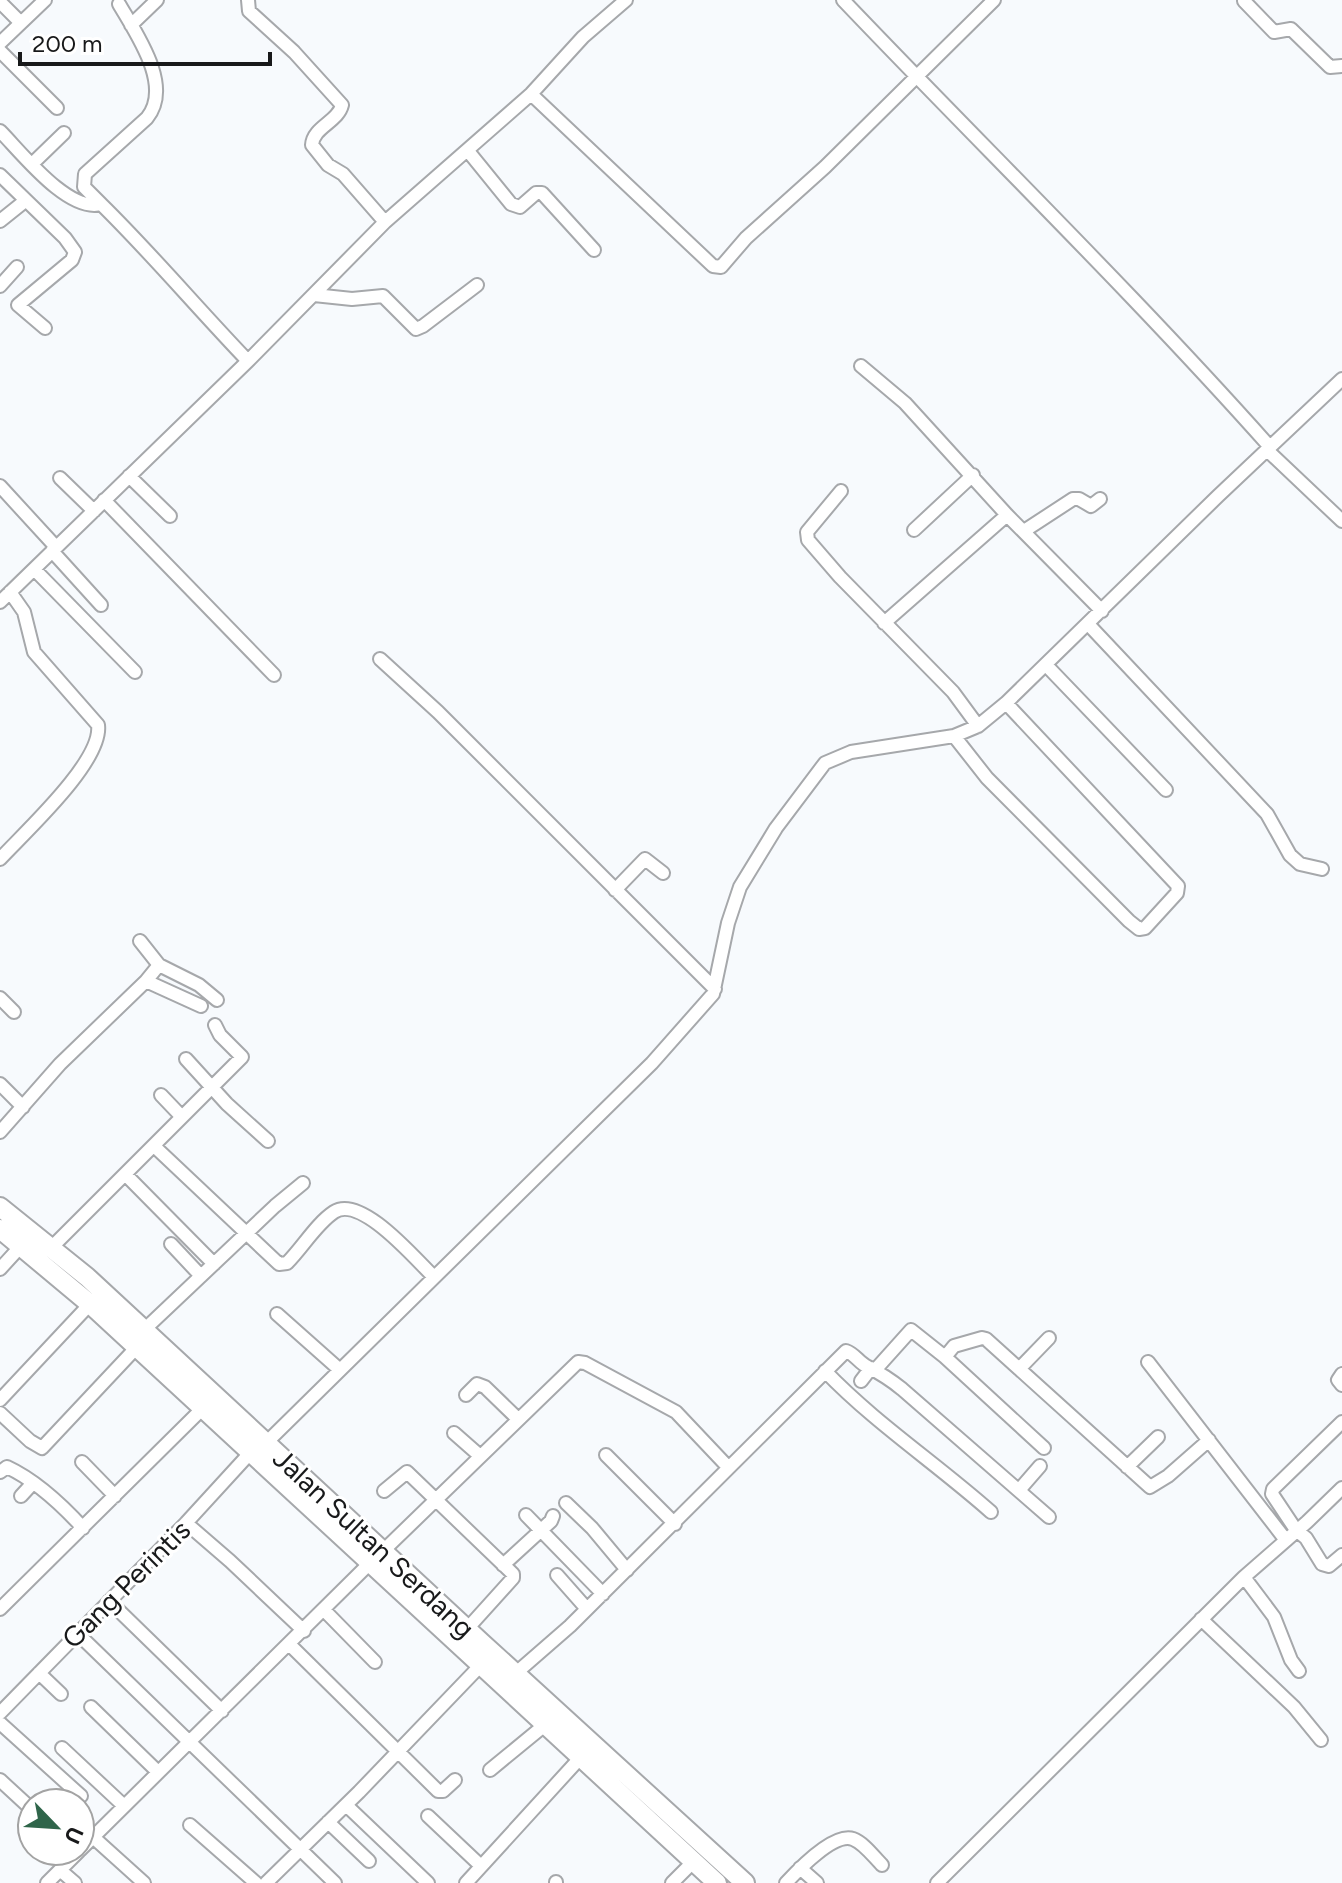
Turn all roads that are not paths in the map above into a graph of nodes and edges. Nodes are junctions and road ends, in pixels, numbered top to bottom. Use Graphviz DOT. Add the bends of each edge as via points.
graph roads {
  1 [pos="157,0"];
  2 [pos="248,0"];
  3 [pos="626,0"];
  4 [pos="843,0"];
  5 [pos="994,0"];
  6 [pos="1244,1"];
  7 [pos="0,2"];
  8 [pos="39,2"];
  9 [pos="119,4"];
  10 [pos="20,22"];
  11 [pos="131,25"];
  12 [pos="0,43"];
  13 [pos="0,51"];
  14 [pos="1342,66"];
  15 [pos="915,77"];
  16 [pos="531,94"];
  17 [pos="57,108"];
  18 [pos="0,131"];
  19 [pos="64,133"];
  20 [pos="468,151"];
  21 [pos="32,164"];
  22 [pos="0,175"];
  23 [pos="25,201"];
  24 [pos="101,204"];
  25 [pos="0,221"];
  26 [pos="385,222"];
  27 [pos="594,250"];
  28 [pos="17,267"];
  29 [pos="477,285"];
  30 [pos="0,287"];
  31 [pos="314,295"];
  32 [pos="18,305"];
  33 [pos="45,328"];
  34 [pos="248,361"];
  35 [pos="861,366"];
  36 [pos="1342,379"];
  37 [pos="1268,448"];
  38 [pos="973,475"];
  39 [pos="129,476"];
  40 [pos="60,478"];
  41 [pos="0,487"];
  42 [pos="841,491"];
  43 [pos="1100,499"];
  44 [pos="104,500"];
  45 [pos="94,511"];
  46 [pos="1007,515"];
  47 [pos="170,516"];
  48 [pos="1342,521"];
  49 [pos="914,530"];
  50 [pos="1024,531"];
  51 [pos="54,549"];
  52 [pos="34,569"];
  53 [pos="4,596"];
  54 [pos="101,605"];
  55 [pos="1102,611"];
  56 [pos="884,623"];
  57 [pos="1088,624"];
  58 [pos="380,659"];
  59 [pos="1046,665"];
  60 [pos="135,672"];
  61 [pos="274,675"];
  62 [pos="1006,703"];
  63 [pos="978,726"];
  64 [pos="954,736"];
  65 [pos="1166,790"];
  66 [pos="0,859"];
  67 [pos="1322,869"];
  68 [pos="663,873"];
  69 [pos="615,890"];
  70 [pos="140,941"];
  71 [pos="159,965"];
  72 [pos="146,981"];
  73 [pos="199,985"];
  74 [pos="715,989"];
  75 [pos="0,998"];
  76 [pos="217,1000"];
  77 [pos="14,1012"];
  78 [pos="215,1025"];
  79 [pos="186,1059"];
  80 [pos="0,1084"];
  81 [pos="212,1087"];
  82 [pos="161,1095"];
  83 [pos="23,1107"];
  84 [pos="182,1117"];
  85 [pos="0,1132"];
  86 [pos="268,1141"];
  87 [pos="154,1146"];
  88 [pos="125,1174"];
  89 [pos="303,1183"];
  90 [pos="0,1207"];
  91 [pos="0,1229"];
  92 [pos="246,1234"];
  93 [pos="171,1244"];
  94 [pos="21,1246"];
  95 [pos="51,1248"];
  96 [pos="214,1264"];
  97 [pos="0,1269"];
  98 [pos="201,1276"];
  99 [pos="434,1277"];
  100 [pos="90,1304"];
  101 [pos="277,1314"];
  102 [pos="145,1329"];
  103 [pos="1049,1338"];
  104 [pos="136,1348"];
  105 [pos="945,1357"];
  106 [pos="1148,1362"];
  107 [pos="873,1368"];
  108 [pos="1019,1369"];
  109 [pos="340,1370"];
  110 [pos="825,1371"];
  111 [pos="1342,1374"];
  112 [pos="861,1381"];
  113 [pos="1342,1385"];
  114 [pos="466,1395"];
  115 [pos="0,1400"];
  116 [pos="201,1410"];
  117 [pos="0,1413"];
  118 [pos="518,1419"];
  119 [pos="1342,1422"];
  120 [pos="454,1433"];
  121 [pos="1158,1437"];
  122 [pos="1209,1440"];
  123 [pos="258,1448"];
  124 [pos="1044,1448"];
  125 [pos="479,1455"];
  126 [pos="606,1455"];
  127 [pos="82,1462"];
  128 [pos="1040,1466"];
  129 [pos="728,1467"];
  130 [pos="1127,1467"];
  131 [pos="0,1472"];
  132 [pos="32,1484"];
  133 [pos="1342,1488"];
  134 [pos="1020,1489"];
  135 [pos="384,1491"];
  136 [pos="21,1496"];
  137 [pos="115,1496"];
  138 [pos="435,1499"];
  139 [pos="566,1503"];
  140 [pos="991,1512"];
  141 [pos="526,1515"];
  142 [pos="553,1516"];
  143 [pos="1049,1517"];
  144 [pos="186,1523"];
  145 [pos="675,1524"];
  146 [pos="83,1528"];
  147 [pos="540,1530"];
  148 [pos="1296,1530"];
  149 [pos="1285,1539"];
  150 [pos="1342,1555"];
  151 [pos="376,1557"];
  152 [pos="503,1565"];
  153 [pos="627,1570"];
  154 [pos="557,1575"];
  155 [pos="1244,1577"];
  156 [pos="603,1594"];
  157 [pos="109,1601"];
  158 [pos="0,1609"];
  159 [pos="587,1609"];
  160 [pos="324,1610"];
  161 [pos="1201,1619"];
  162 [pos="467,1629"];
  163 [pos="304,1631"];
  164 [pos="77,1633"];
  165 [pos="290,1645"];
  166 [pos="375,1662"];
  167 [pos="480,1666"];
  168 [pos="1299,1671"];
  169 [pos="39,1673"];
  170 [pos="516,1673"];
  171 [pos="61,1694"];
  172 [pos="91,1707"];
  173 [pos="222,1711"];
  174 [pos="0,1713"];
  175 [pos="0,1723"];
  176 [pos="546,1724"];
  177 [pos="1321,1740"];
  178 [pos="189,1743"];
  179 [pos="62,1748"];
  180 [pos="399,1751"];
  181 [pos="581,1757"];
  182 [pos="490,1770"];
  183 [pos="158,1772"];
  184 [pos="0,1780"];
  185 [pos="455,1780"];
  186 [pos="71,1787"];
  187 [pos="633,1793"];
  188 [pos="16,1795"];
  189 [pos="123,1805"];
  190 [pos="346,1805"];
  191 [pos="428,1816"];
  192 [pos="328,1822"];
  193 [pos="190,1825"];
  194 [pos="96,1834"];
  195 [pos="96,1840"];
  196 [pos="299,1850"];
  197 [pos="369,1861"];
  198 [pos="694,1861"];
  199 [pos="882,1865"];
  200 [pos="481,1866"];
  201 [pos="63,1867"];
  202 [pos="800,1868"];
  203 [pos="60,1870"];
  204 [pos="265,1882"];
  205 [pos="47,1883"];
  206 [pos="75,1883"];
  207 [pos="144,1883"];
  208 [pos="335,1883"];
  209 [pos="428,1883"];
  210 [pos="466,1883"];
  211 [pos="672,1883"];
  212 [pos="717,1883"];
  213 [pos="745,1883"];
  214 [pos="786,1883"];
  215 [pos="817,1883"];
  216 [pos="937,1883"];
  1 -- 11 [label="street"];
  2 -- 26 [label="street" via="249,11 342,105 312,145"];
  3 -- 16 [label="street"];
  4 -- 15 [label="street"];
  5 -- 15 [label="street"];
  6 -- 14 [label="street" via="1274,32 1291,29 1330,67"];
  7 -- 10 [label="street"];
  8 -- 10 [label="street"];
  9 -- 11 [label="street"];
  10 -- 12 [label="street"];
  11 -- 24 [label="street" via="157,83 157,96 147,118 85,174 84,187"];
  13 -- 17 [label="street"];
  15 -- 16 [label="street" via="717,268"];
  15 -- 37 [label="street" via="1186,352"];
  16 -- 20 [label="street"];
  18 -- 21 [label="street"];
  19 -- 21 [label="street"];
  20 -- 26 [label="street"];
  20 -- 27 [label="street" via="511,204 520,207 542,193"];
  21 -- 24 [label="street" via="71,196"];
  22 -- 23 [label="street"];
  23 -- 25 [label="street"];
  23 -- 32 [label="street" via="65,238 75,257"];
  24 -- 34 [label="street"];
  26 -- 31 [label="street"];
  28 -- 30 [label="street"];
  29 -- 31 [label="street" via="416,329 383,296"];
  30 -- 32 [label="street"];
  31 -- 34 [label="street"];
  32 -- 33 [label="street"];
  34 -- 39 [label="street"];
  35 -- 38 [label="street" via="905,403"];
  36 -- 37 [label="street"];
  37 -- 48 [label="street"];
  37 -- 55 [label="street"];
  38 -- 46 [label="street"];
  38 -- 49 [label="street"];
  39 -- 44 [label="street"];
  39 -- 47 [label="street"];
  40 -- 45 [label="street"];
  41 -- 51 [label="street"];
  42 -- 56 [label="street" via="811,525 808,540"];
  43 -- 50 [label="street" via="1091,506 1073,499"];
  44 -- 45 [label="street"];
  44 -- 61 [label="street"];
  45 -- 51 [label="street"];
  46 -- 50 [label="street"];
  46 -- 56 [label="street"];
  50 -- 55 [label="street"];
  51 -- 52 [label="street"];
  51 -- 54 [label="street"];
  52 -- 53 [label="street"];
  52 -- 60 [label="street"];
  53 -- 66 [label="street" via="24,612 34,652 98,725 99,734 78,774"];
  55 -- 57 [label="street"];
  56 -- 63 [label="street" via="953,692"];
  57 -- 59 [label="street"];
  57 -- 67 [label="street" via="1267,814 1290,855 1300,864"];
  58 -- 69 [label="street"];
  59 -- 62 [label="street"];
  59 -- 65 [label="street"];
  62 -- 63 [label="street"];
  62 -- 64 [label="street" via="1178,886 1145,928 1129,921 987,778"];
  63 -- 64 [label="street"];
  64 -- 74 [label="street" via="851,752 825,763 740,887"];
  68 -- 69 [label="street" via="645,859"];
  69 -- 74 [label="street"];
  70 -- 71 [label="street"];
  71 -- 72 [label="street"];
  71 -- 73 [label="street"];
  72 -- 73 [label="street" via="195,1004"];
  72 -- 83 [label="street"];
  73 -- 76 [label="street"];
  74 -- 99 [label="street, Gang Perintis" via="652,1063"];
  75 -- 77 [label="street"];
  78 -- 81 [label="street" via="242,1057"];
  79 -- 81 [label="street"];
  80 -- 83 [label="street"];
  81 -- 84 [label="street"];
  81 -- 86 [label="street"];
  82 -- 84 [label="street"];
  83 -- 85 [label="street"];
  84 -- 87 [label="street"];
  87 -- 88 [label="street"];
  87 -- 92 [label="street"];
  88 -- 95 [label="street"];
  88 -- 96 [label="street"];
  89 -- 92 [label="street"];
  90 -- 95 [label="highway, Jalan Sultan Serdang"];
  91 -- 94 [label="highway, Jalan Sultan Serdang"];
  92 -- 96 [label="street"];
  92 -- 99 [label="street" via="284,1264 337,1210 359,1211"];
  93 -- 98 [label="street"];
  94 -- 97 [label="street"];
  94 -- 100 [label="highway, Jalan Sultan Serdang"];
  95 -- 102 [label="highway, Jalan Sultan Serdang"];
  96 -- 98 [label="street"];
  98 -- 102 [label="street"];
  99 -- 109 [label="street, Gang Perintis"];
  100 -- 104 [label="highway, Jalan Sultan Serdang"];
  100 -- 115 [label="street"];
  101 -- 109 [label="street"];
  102 -- 123 [label="highway, Jalan Sultan Serdang"];
  103 -- 108 [label="street"];
  104 -- 116 [label="highway, Jalan Sultan Serdang"];
  104 -- 117 [label="street" via="42,1448"];
  105 -- 107 [label="street" via="911,1330"];
  105 -- 108 [label="street" via="954,1346 982,1338"];
  105 -- 124 [label="street"];
  106 -- 122 [label="street"];
  107 -- 110 [label="street" via="848,1351"];
  107 -- 112 [label="street"];
  107 -- 134 [label="street"];
  108 -- 130 [label="street"];
  109 -- 123 [label="street, Gang Perintis"];
  110 -- 129 [label="street"];
  110 -- 140 [label="street"];
  111 -- 113 [label="street"];
  114 -- 118 [label="street" via="477,1384 485,1387"];
  116 -- 123 [label="highway, Jalan Sultan Serdang"];
  116 -- 137 [label="street"];
  118 -- 125 [label="street"];
  118 -- 129 [label="street" via="575,1364 585,1363 676,1412"];
  119 -- 148 [label="street" via="1272,1491"];
  120 -- 125 [label="street"];
  121 -- 130 [label="street"];
  122 -- 130 [label="street" via="1152,1487"];
  122 -- 149 [label="street"];
  123 -- 144 [label="street, Gang Perintis"];
  123 -- 151 [label="highway, Jalan Sultan Serdang"];
  125 -- 138 [label="street"];
  126 -- 145 [label="street"];
  127 -- 137 [label="street"];
  128 -- 134 [label="street"];
  129 -- 145 [label="street"];
  131 -- 132 [label="street" via="10,1468"];
  132 -- 136 [label="street"];
  132 -- 146 [label="street"];
  133 -- 148 [label="street"];
  134 -- 143 [label="street"];
  135 -- 138 [label="street" via="407,1472"];
  137 -- 146 [label="street"];
  138 -- 151 [label="street"];
  138 -- 152 [label="street"];
  139 -- 153 [label="street"];
  141 -- 147 [label="street"];
  142 -- 147 [label="street"];
  144 -- 157 [label="street, Gang Perintis"];
  144 -- 163 [label="street"];
  145 -- 153 [label="street"];
  146 -- 158 [label="street"];
  147 -- 152 [label="street"];
  147 -- 156 [label="street"];
  148 -- 149 [label="street"];
  148 -- 150 [label="street" via="1324,1566"];
  149 -- 155 [label="street"];
  151 -- 160 [label="street"];
  151 -- 162 [label="highway, Jalan Sultan Serdang"];
  151 -- 167 [label="highway, Jalan Sultan Serdang"];
  152 -- 162 [label="street" via="513,1577"];
  153 -- 156 [label="street"];
  154 -- 159 [label="street"];
  155 -- 161 [label="street"];
  155 -- 168 [label="street" via="1274,1617"];
  156 -- 159 [label="street"];
  157 -- 164 [label="street, Gang Perintis"];
  157 -- 173 [label="street"];
  159 -- 170 [label="street"];
  160 -- 163 [label="street"];
  160 -- 166 [label="street"];
  161 -- 177 [label="street" via="1294,1707"];
  161 -- 216 [label="street"];
  162 -- 170 [label="highway, Jalan Sultan Serdang"];
  163 -- 165 [label="street"];
  164 -- 169 [label="street, Gang Perintis"];
  164 -- 178 [label="street"];
  165 -- 173 [label="street"];
  165 -- 180 [label="street"];
  167 -- 176 [label="highway, Jalan Sultan Serdang"];
  167 -- 180 [label="street"];
  169 -- 171 [label="street"];
  169 -- 174 [label="street, Gang Perintis"];
  170 -- 187 [label="highway, Jalan Sultan Serdang"];
  172 -- 183 [label="street"];
  173 -- 178 [label="street"];
  175 -- 186 [label="street"];
  176 -- 181 [label="highway, Jalan Sultan Serdang"];
  176 -- 182 [label="street"];
  178 -- 183 [label="street"];
  178 -- 196 [label="street"];
  179 -- 189 [label="street"];
  180 -- 185 [label="street" via="438,1791"];
  180 -- 190 [label="street"];
  181 -- 187 [label="highway, Jalan Sultan Serdang"];
  181 -- 200 [label="street"];
  183 -- 189 [label="street"];
  184 -- 188 [label="street"];
  187 -- 198 [label="highway, Jalan Sultan Serdang"];
  187 -- 213 [label="highway, Jalan Sultan Serdang"];
  189 -- 194 [label="street"];
  190 -- 192 [label="street"];
  190 -- 209 [label="street"];
  191 -- 200 [label="street"];
  192 -- 196 [label="street"];
  192 -- 197 [label="street"];
  193 -- 204 [label="street"];
  195 -- 207 [label="street"];
  196 -- 204 [label="street"];
  196 -- 208 [label="street"];
  198 -- 211 [label="street"];
  198 -- 212 [label="highway, Jalan Sultan Serdang"];
  199 -- 202 [label="street" via="851,1839 823,1849"];
  200 -- 210 [label="street"];
  201 -- 203 [label="street"];
  202 -- 214 [label="street"];
  202 -- 215 [label="street"];
  203 -- 205 [label="street"];
  203 -- 206 [label="street"];
}
